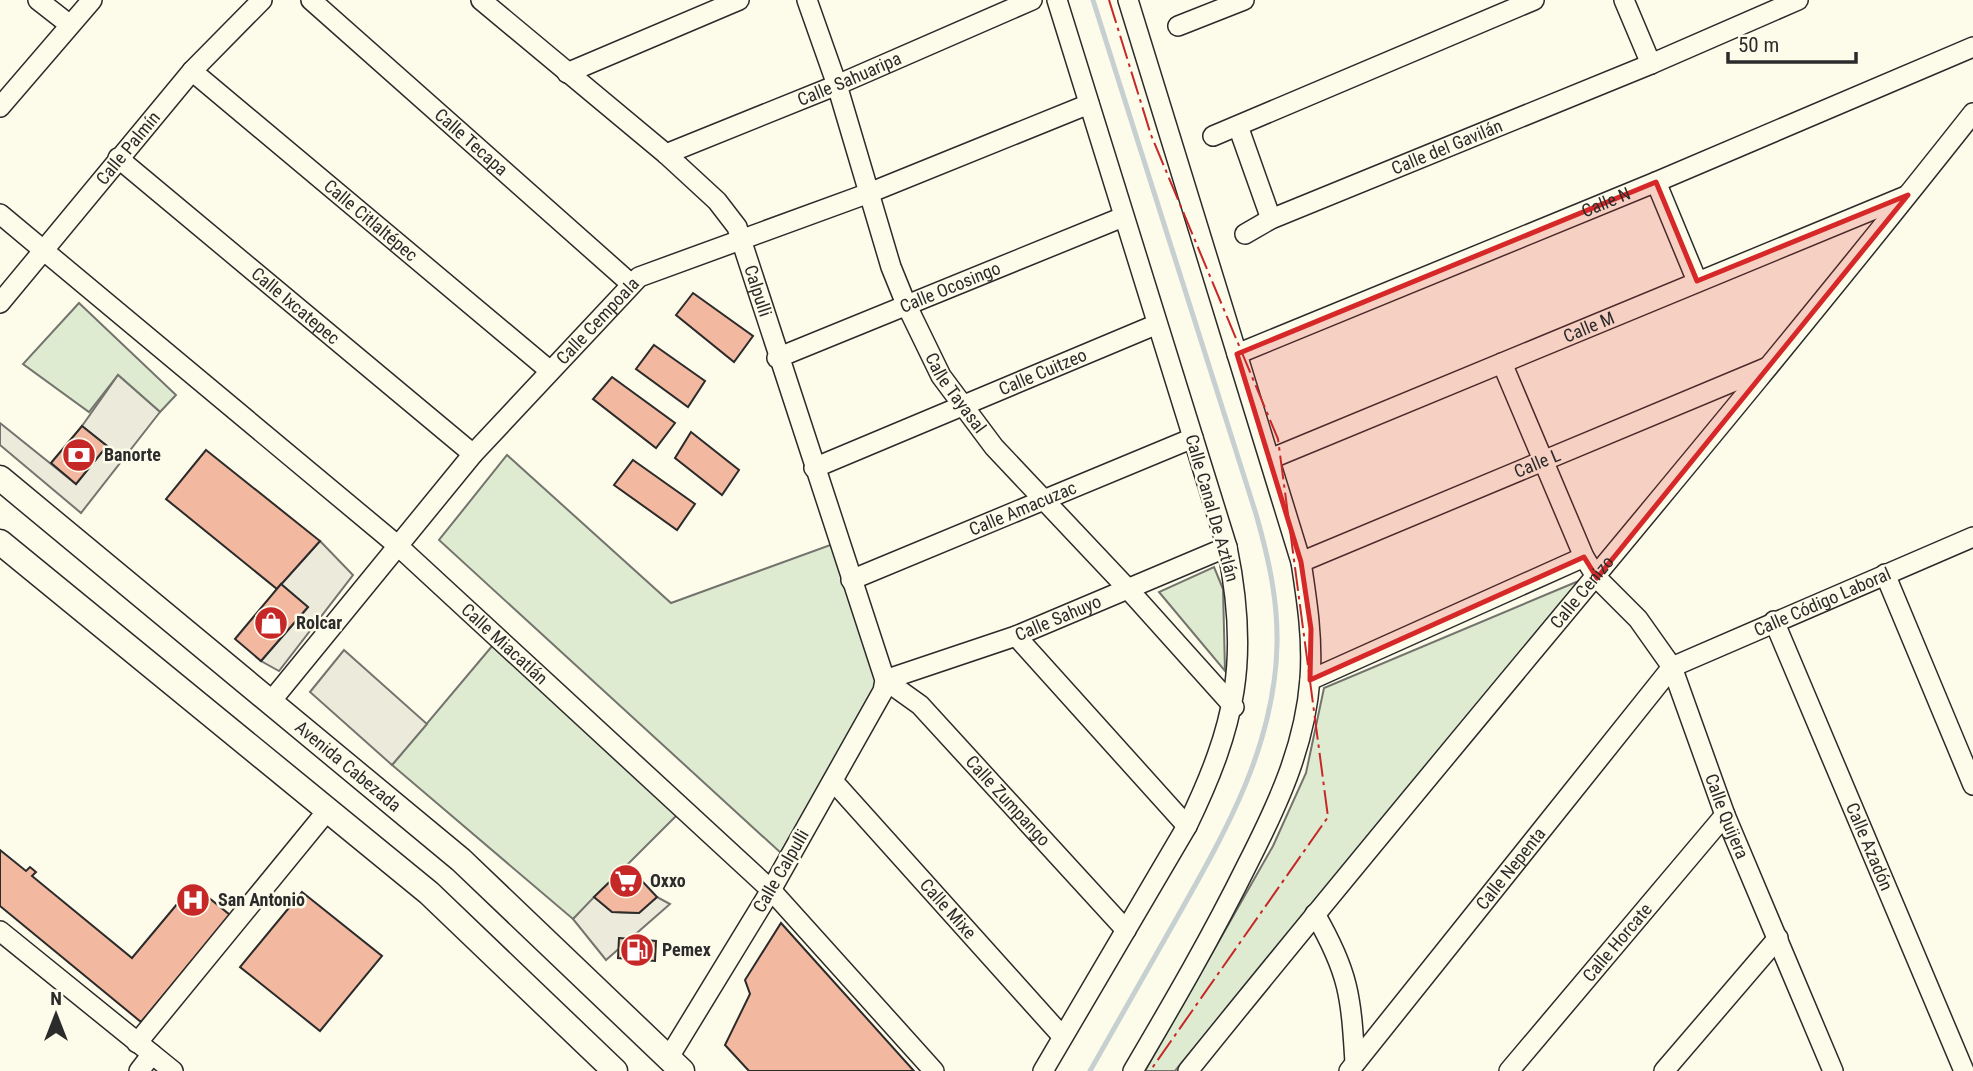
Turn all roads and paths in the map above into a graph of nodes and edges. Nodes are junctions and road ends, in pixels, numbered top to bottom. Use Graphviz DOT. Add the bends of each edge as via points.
graph roads {
  1 [pos="38,0"];
  2 [pos="92,0"];
  3 [pos="311,0"];
  4 [pos="481,0"];
  5 [pos="739,0"];
  6 [pos="807,0"];
  7 [pos="1031,0"];
  8 [pos="1057,0"];
  9 [pos="1128,0"];
  10 [pos="1244,0"];
  11 [pos="1534,0"];
  12 [pos="1624,0"];
  13 [pos="1798,0"];
  14 [pos="253,3"];
  15 [pos="1205,7"];
  16 [pos="70,25"];
  17 [pos="1178,26"];
  18 [pos="1973,47"];
  19 [pos="1651,64"];
  20 [pos="192,71"];
  21 [pos="567,73"];
  22 [pos="837,85"];
  23 [pos="1089,104"];
  24 [pos="0,107"];
  25 [pos="1973,113"];
  26 [pos="1238,126"];
  27 [pos="1213,136"];
  28 [pos="666,154"];
  29 [pos="118,158"];
  30 [pos="1656,182"];
  31 [pos="869,193"];
  32 [pos="1908,195"];
  33 [pos="0,214"];
  34 [pos="1123,217"];
  35 [pos="1271,219"];
  36 [pos="1245,234"];
  37 [pos="741,238"];
  38 [pos="43,251"];
  39 [pos="1698,281"];
  40 [pos="630,283"];
  41 [pos="0,303"];
  42 [pos="906,304"];
  43 [pos="1156,326"];
  44 [pos="1237,354"];
  45 [pos="777,358"];
  46 [pos="1502,363"];
  47 [pos="1772,365"];
  48 [pos="549,370"];
  49 [pos="961,408"];
  50 [pos="1192,438"];
  51 [pos="473,454"];
  52 [pos="1270,459"];
  53 [pos="1542,463"];
  54 [pos="814,468"];
  55 [pos="0,478"];
  56 [pos="1045,499"];
  57 [pos="1973,537"];
  58 [pos="0,542"];
  59 [pos="397,545"];
  60 [pos="1227,547"];
  61 [pos="1584,557"];
  62 [pos="1301,562"];
  63 [pos="1885,574"];
  64 [pos="1597,578"];
  65 [pos="850,580"];
  66 [pos="1128,589"];
  67 [pos="1774,621"];
  68 [pos="1017,636"];
  69 [pos="1672,667"];
  70 [pos="885,680"];
  71 [pos="1310,680"];
  72 [pos="272,700"];
  73 [pos="1234,708"];
  74 [pos="832,781"];
  75 [pos="1973,785"];
  76 [pos="327,811"];
  77 [pos="1725,816"];
  78 [pos="1187,826"];
  79 [pos="771,890"];
  80 [pos="1315,914"];
  81 [pos="1126,930"];
  82 [pos="0,931"];
  83 [pos="1778,938"];
  84 [pos="1062,1036"];
  85 [pos="145,1049"];
  86 [pos="1830,1063"];
  87 [pos="675,1064"];
  88 [pos="1352,1067"];
  89 [pos="139,1071"];
  90 [pos="173,1071"];
  91 [pos="615,1071"];
  92 [pos="934,1071"];
  93 [pos="1043,1071"];
  94 [pos="1133,1071"];
  95 [pos="1188,1071"];
  96 [pos="1509,1071"];
  97 [pos="1664,1071"];
  98 [pos="1814,1071"];
  99 [pos="1964,1071"];
  1 -- 16 [label="street"];
  2 -- 16 [label="street"];
  3 -- 40 [label="street, Calle Tecapa"];
  4 -- 21 [label="street, Calpulli"];
  5 -- 21 [label="street"];
  6 -- 22 [label="street, Calle Tayasal"];
  7 -- 22 [label="street, Calle Sahuaripa"];
  8 -- 23 [label="street, Calle Canal De Aztlán"];
  9 -- 44 [label="street"];
  10 -- 15 [label="street"];
  11 -- 26 [label="street"];
  12 -- 19 [label="street"];
  13 -- 19 [label="street, Calle del Gavilán"];
  14 -- 20 [label="street, Calle Palmín"];
  15 -- 17 [label="street"];
  16 -- 24 [label="street"];
  18 -- 30 [label="street, Calle N"];
  19 -- 35 [label="street, Calle del Gavilán"];
  20 -- 29 [label="street, Calle Palmín"];
  20 -- 48 [label="street, Calle Citlaltépec"];
  21 -- 28 [label="street, Calpulli"];
  22 -- 28 [label="street, Calle Sahuaripa"];
  22 -- 31 [label="street, Calle Tayasal"];
  23 -- 31 [label="street, Calle Cempoala"];
  23 -- 34 [label="street, Calle Canal De Aztlán"];
  25 -- 32 [label="street, Calle Cenizo"];
  26 -- 27 [label="street"];
  26 -- 35 [label="street"];
  28 -- 37 [label="street, Calpulli" via="724,208"];
  29 -- 38 [label="street, Calle Palmín"];
  29 -- 51 [label="street, Calle Ixcatepec"];
  30 -- 39 [label="street"];
  30 -- 44 [label="street, Calle N"];
  31 -- 37 [label="street, Calle Cempoala"];
  31 -- 42 [label="street, Calle Tayasal"];
  32 -- 39 [label="street, Calle M"];
  32 -- 47 [label="street, Calle Cenizo"];
  33 -- 38 [label="street, Calle Miacatlán"];
  34 -- 42 [label="street, Calle Ocosingo"];
  34 -- 43 [label="street, Calle Canal De Aztlán"];
  35 -- 36 [label="street, Calle del Gavilán"];
  37 -- 40 [label="street, Calle Cempoala" via="651,270"];
  37 -- 45 [label="street, Calpulli"];
  38 -- 41 [label="street, Calle Palmín"];
  38 -- 59 [label="street, Calle Miacatlán"];
  39 -- 46 [label="street, Calle M"];
  40 -- 48 [label="street, Calle Cempoala"];
  42 -- 45 [label="street, Calle Ocosingo"];
  42 -- 49 [label="street, Calle Tayasal"];
  43 -- 49 [label="street, Calle Cuitzeo"];
  43 -- 50 [label="street, Calle Canal De Aztlán"];
  44 -- 52 [label="street"];
  45 -- 54 [label="street, Calpulli"];
  46 -- 52 [label="street, Calle M"];
  46 -- 53 [label="street, Calle Quijera"];
  47 -- 53 [label="street, Calle L"];
  47 -- 64 [label="street, Calle Cenizo"];
  48 -- 51 [label="street, Calle Cempoala"];
  49 -- 54 [label="street, Calle Cuitzeo"];
  49 -- 56 [label="street, Calle Tayasal"];
  50 -- 56 [label="street, Calle Amacuzac"];
  50 -- 60 [label="street, Calle Canal De Aztlán"];
  51 -- 59 [label="street, Calle Cempoala"];
  52 -- 62 [label="street"];
  53 -- 61 [label="street, Calle Quijera"];
  53 -- 62 [label="street, Calle L"];
  54 -- 65 [label="street, Calpulli"];
  55 -- 72 [label="main road, Avenida Cabezada"];
  56 -- 65 [label="street, Calle Amacuzac"];
  56 -- 66 [label="street, Calle Tayasal"];
  57 -- 63 [label="street, Calle Código Laboral"];
  58 -- 76 [label="main road"];
  59 -- 72 [label="street, Calle Cempoala"];
  59 -- 79 [label="street, Calle Miacatlán"];
  60 -- 66 [label="street, Calle Sahuyo"];
  60 -- 73 [label="street, Calle Canal De Aztlán" via="1239,617"];
  61 -- 64 [label="street, Calle Quijera"];
  61 -- 71 [label="street"];
  62 -- 71 [label="street" via="1311,629"];
  63 -- 67 [label="street, Calle Código Laboral"];
  63 -- 75 [label="street"];
  64 -- 69 [label="street, Calle Quijera" via="1639,619"];
  64 -- 80 [label="street, Calle Cenizo"];
  65 -- 70 [label="street, Calpulli"];
  66 -- 68 [label="street, Calle Sahuyo"];
  66 -- 73 [label="street, Calle Tayasal"];
  67 -- 69 [label="street, Calle Código Laboral"];
  67 -- 99 [label="street, Calle Azadón"];
  68 -- 70 [label="street, Calle Sahuyo"];
  68 -- 78 [label="street"];
  69 -- 77 [label="street, Calle Quijera"];
  69 -- 88 [label="street, Calle Nepenta"];
  70 -- 74 [label="street, Calle Calpulli"];
  70 -- 81 [label="street, Calle Zumpango" via="920,705"];
  71 -- 94 [label="street" via="1298,747 1274,811 1214,933"];
  72 -- 87 [label="main road, Avenida Cabezada" via="461,860"];
  73 -- 78 [label="street, Calle Canal De Aztlán"];
  74 -- 79 [label="street, Calle Calpulli"];
  74 -- 84 [label="street, Calle Mixe"];
  76 -- 85 [label="street"];
  76 -- 91 [label="main road" via="429,893"];
  77 -- 83 [label="street, Calle Quijera"];
  77 -- 96 [label="street, Calle Horcate"];
  78 -- 81 [label="street, Calle Canal De Aztlán"];
  79 -- 87 [label="street, Calle Calpulli"];
  79 -- 92 [label="street, Calle Miacatlán"];
  80 -- 88 [label="street" via="1345,971 1352,1012"];
  80 -- 95 [label="street, Calle Cenizo"];
  81 -- 84 [label="street, Calle Canal De Aztlán"];
  82 -- 85 [label="street"];
  83 -- 86 [label="street, Calle Quijera"];
  83 -- 97 [label="street"];
  84 -- 93 [label="street, Calle Canal De Aztlán"];
  85 -- 89 [label="street"];
  85 -- 90 [label="street"];
  86 -- 98 [label="street"];
}
